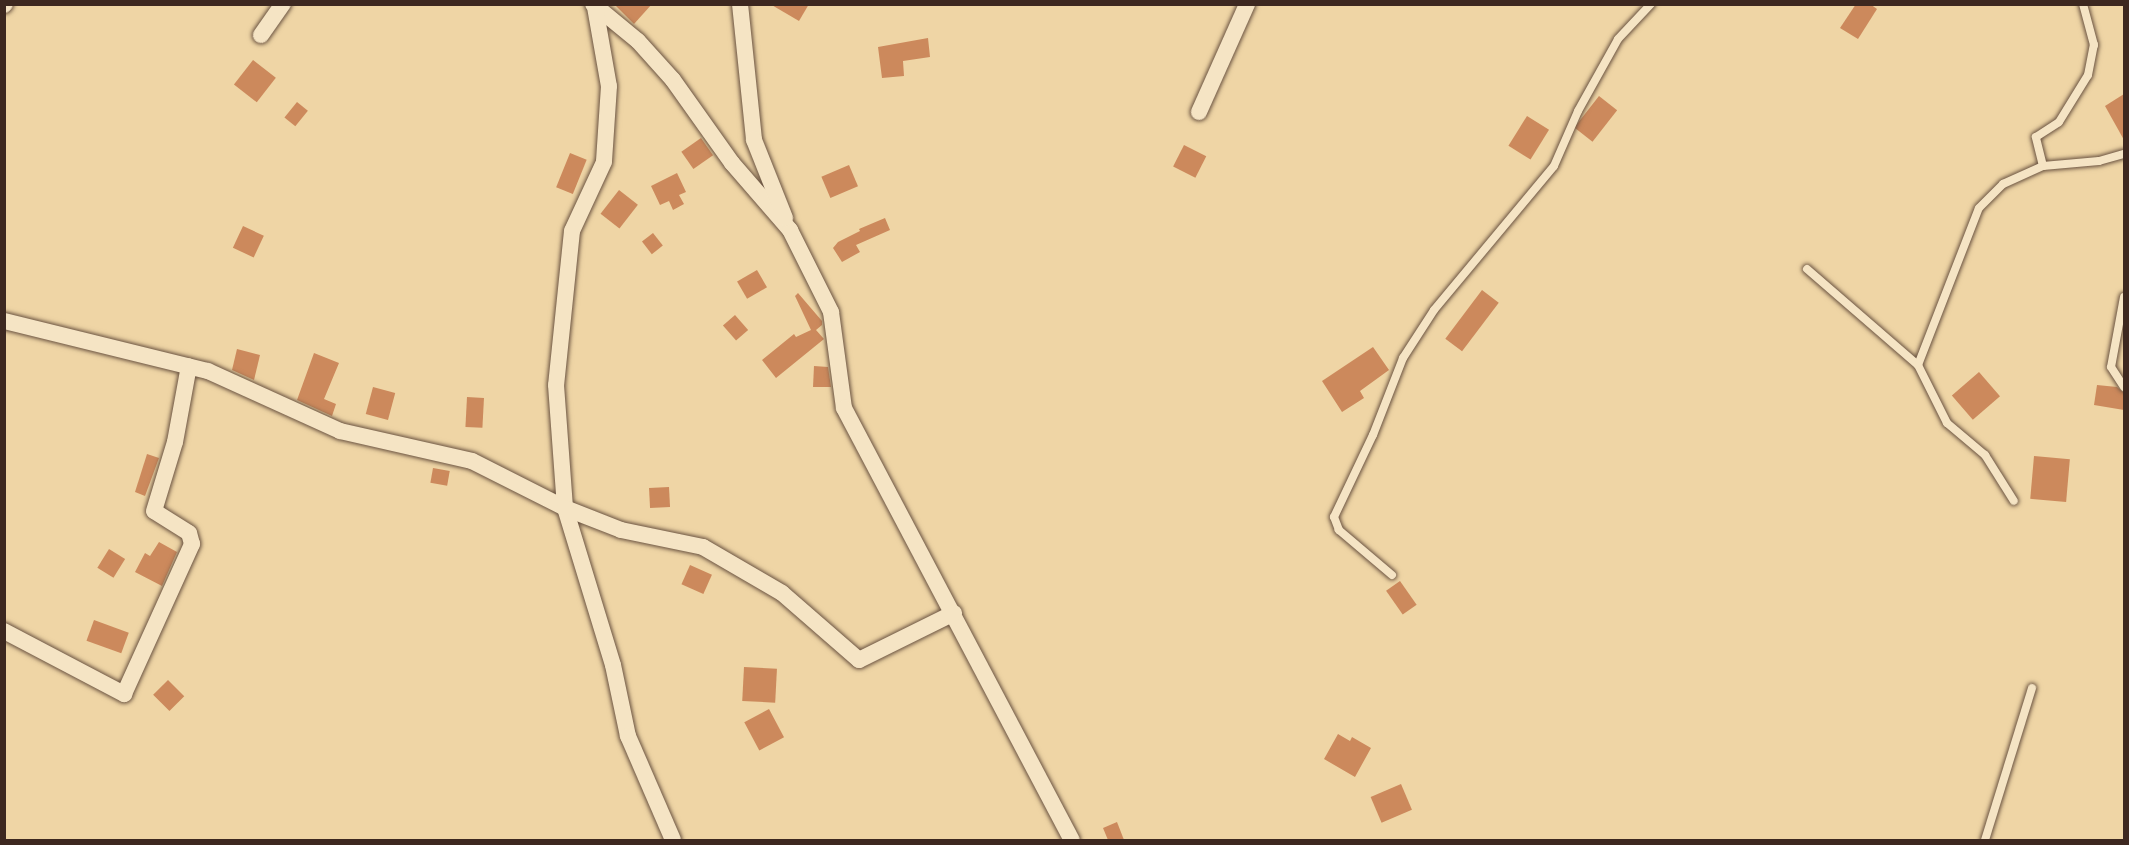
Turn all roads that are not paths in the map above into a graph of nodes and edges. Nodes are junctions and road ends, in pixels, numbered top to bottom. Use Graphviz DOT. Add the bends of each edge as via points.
graph roads {
  1 [pos="283,4"];
  2 [pos="740,4"];
  3 [pos="1247,4"];
  4 [pos="1651,4"];
  5 [pos="2083,4"];
  6 [pos="594,6"];
  7 [pos="261,35"];
  8 [pos="1199,112"];
  9 [pos="2124,154"];
  10 [pos="2043,165"];
  11 [pos="790,230"];
  12 [pos="1807,269"];
  13 [pos="2124,297"];
  14 [pos="4,321"];
  15 [pos="1918,365"];
  16 [pos="189,366"];
  17 [pos="2124,387"];
  18 [pos="2014,501"];
  19 [pos="566,508"];
  20 [pos="1392,574"];
  21 [pos="954,613"];
  22 [pos="4,631"];
  23 [pos="2032,688"];
  24 [pos="673,840"];
  25 [pos="1072,840"];
  26 [pos="1985,840"];
  1 -- 7 [label="street"];
  2 -- 11 [label="street" via="754,140"];
  3 -- 8 [label="street"];
  4 -- 20 [label="lane" via="1618,39 1578,111 1554,166 1434,310 1403,358 1373,435 1334,517 1339,530"];
  5 -- 10 [label="lane" via="2094,45 2088,75 2059,122 2036,137"];
  6 -- 11 [label="street" via="638,41 673,80 732,164"];
  6 -- 19 [label="street" via="609,86 604,162 572,231 556,385"];
  9 -- 10 [label="lane" via="2099,161"];
  10 -- 15 [label="lane" via="2003,184 1979,208"];
  11 -- 21 [label="street" via="831,312 844,408"];
  12 -- 15 [label="lane"];
  13 -- 17 [label="lane" via="2111,367"];
  14 -- 16 [label="street"];
  15 -- 18 [label="lane" via="1947,423 1985,455"];
  16 -- 19 [label="street" via="340,431 472,461"];
  16 -- 22 [label="street" via="175,442 154,511 189,533 192,544 124,694"];
  19 -- 21 [label="street" via="621,530 703,547 782,593 859,660"];
  19 -- 24 [label="street" via="614,665 628,736"];
  21 -- 25 [label="street"];
  23 -- 26 [label="lane"];
}
